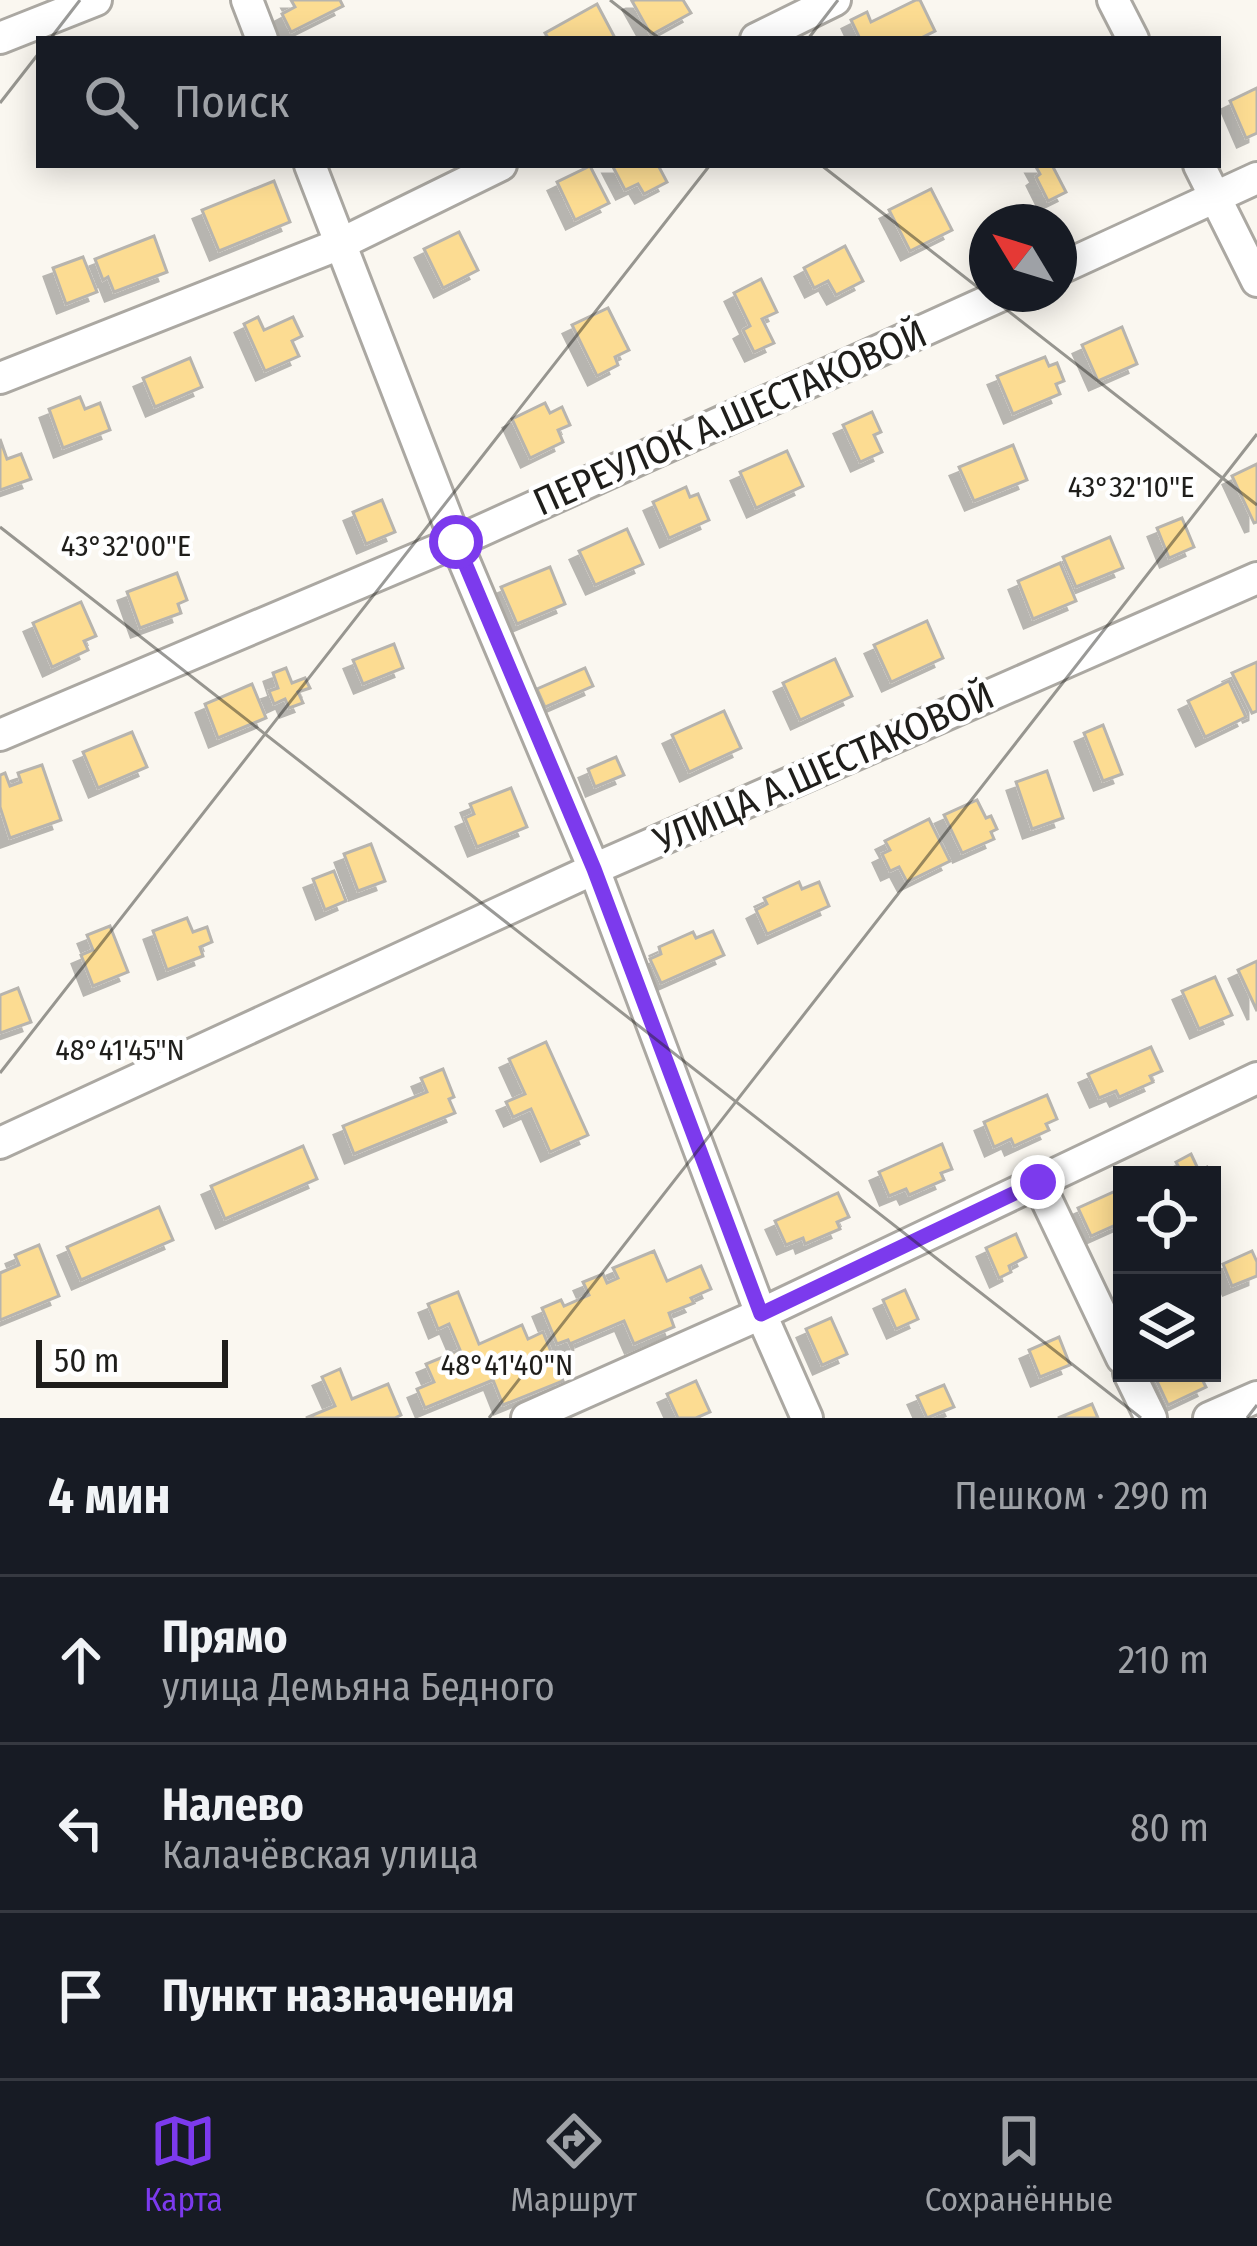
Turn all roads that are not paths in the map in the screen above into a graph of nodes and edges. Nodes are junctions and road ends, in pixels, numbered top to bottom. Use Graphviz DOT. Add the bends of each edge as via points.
graph roads {
  1 [pos="96,0"];
  2 [pos="247,0"];
  3 [pos="835,0"];
  4 [pos="1113,0"];
  5 [pos="261,36"];
  6 [pos="762,36"];
  7 [pos="1131,36"];
  8 [pos="0,38"];
  9 [pos="311,168"];
  10 [pos="495,168"];
  11 [pos="1201,168"];
  12 [pos="1257,178"];
  13 [pos="1216,198"];
  14 [pos="340,244"];
  15 [pos="1077,261"];
  16 [pos="1257,281"];
  17 [pos="969,310"];
  18 [pos="0,378"];
  19 [pos="456,542"];
  20 [pos="1257,578"];
  21 [pos="0,735"];
  22 [pos="594,869"];
  23 [pos="1257,1078"];
  24 [pos="0,1143"];
  25 [pos="1038,1182"];
  26 [pos="761,1314"];
  27 [pos="1113,1339"];
  28 [pos="1133,1382"];
  29 [pos="1257,1396"];
  30 [pos="526,1418"];
  31 [pos="806,1418"];
  32 [pos="1150,1418"];
  33 [pos="1209,1418"];
  1 -- 8 [label="street"];
  2 -- 5 [label="street"];
  3 -- 6 [label="street"];
  4 -- 7 [label="street"];
  9 -- 14 [label="street"];
  10 -- 14 [label="street"];
  11 -- 13 [label="street"];
  12 -- 13 [label="street"];
  13 -- 15 [label="street"];
  13 -- 16 [label="street"];
  14 -- 18 [label="street"];
  14 -- 19 [label="street"];
  17 -- 19 [label="street, ПЕРЕУЛОК А.ШЕСТАКОВОЙ"];
  19 -- 21 [label="street, ПЕРЕУЛОК А.ШЕСТАКОВОЙ"];
  19 -- 22 [label="street"];
  20 -- 22 [label="street, УЛИЦА А.ШЕСТАКОВОЙ"];
  22 -- 24 [label="street, УЛИЦА А.ШЕСТАКОВОЙ"];
  22 -- 26 [label="street"];
  23 -- 25 [label="street"];
  25 -- 26 [label="street"];
  25 -- 27 [label="street"];
  26 -- 30 [label="street"];
  26 -- 31 [label="street"];
  28 -- 32 [label="street"];
  29 -- 33 [label="street"];
}
